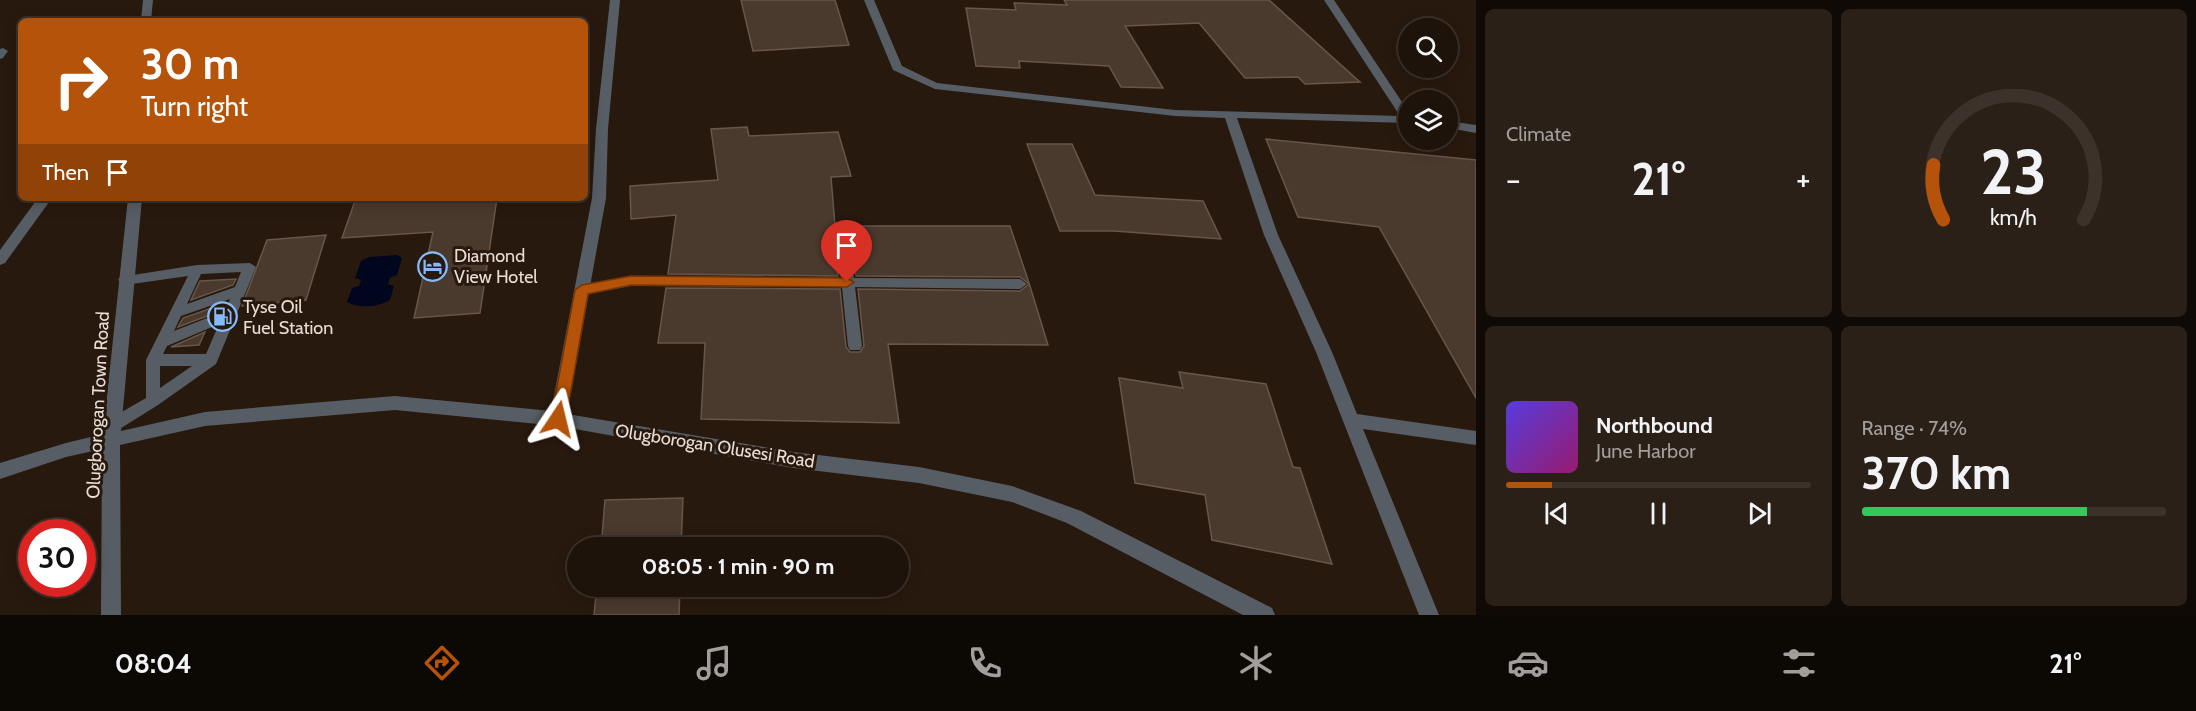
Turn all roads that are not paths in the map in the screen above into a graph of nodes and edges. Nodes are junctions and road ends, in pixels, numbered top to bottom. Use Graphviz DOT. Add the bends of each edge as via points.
graph roads {
  1 [pos="148,0"];
  2 [pos="615,0"];
  3 [pos="869,0"];
  4 [pos="1329,0"];
  5 [pos="146,18"];
  6 [pos="1398,105"];
  7 [pos="1230,116"];
  8 [pos="1398,120"];
  9 [pos="1458,126"];
  10 [pos="1476,129"];
  11 [pos="43,201"];
  12 [pos="135,201"];
  13 [pos="842,234"];
  14 [pos="0,260"];
  15 [pos="196,270"];
  16 [pos="125,280"];
  17 [pos="847,282"];
  18 [pos="1020,284"];
  19 [pos="582,290"];
  20 [pos="238,291"];
  21 [pos="176,313"];
  22 [pos="228,315"];
  23 [pos="162,342"];
  24 [pos="855,346"];
  25 [pos="153,360"];
  26 [pos="211,360"];
  27 [pos="153,401"];
  28 [pos="558,419"];
  29 [pos="1351,420"];
  30 [pos="112,433"];
  31 [pos="1476,438"];
  32 [pos="0,471"];
  33 [pos="111,615"];
  34 [pos="1265,615"];
  35 [pos="1429,615"];
  1 -- 5 [label="street"];
  2 -- 19 [label="street" via="599,198"];
  3 -- 7 [label="street" via="897,68 935,86"];
  4 -- 6 [label="street"];
  7 -- 8 [label="street"];
  7 -- 29 [label="street" via="1271,235"];
  9 -- 10 [label="street"];
  11 -- 14 [label="street"];
  12 -- 16 [label="street, Olugborogan Town Road"];
  13 -- 17 [label="lane"];
  15 -- 16 [label="lane"];
  15 -- 20 [label="lane" via="250,267"];
  15 -- 21 [label="lane"];
  16 -- 30 [label="street, Olugborogan Town Road"];
  17 -- 18 [label="lane"];
  17 -- 19 [label="lane" via="631,281"];
  17 -- 24 [label="lane"];
  19 -- 28 [label="street"];
  20 -- 21 [label="lane"];
  20 -- 22 [label="lane"];
  21 -- 23 [label="lane"];
  22 -- 23 [label="lane"];
  22 -- 26 [label="lane"];
  23 -- 25 [label="lane"];
  25 -- 26 [label="lane"];
  25 -- 27 [label="lane"];
  26 -- 27 [label="lane"];
  27 -- 30 [label="lane"];
  28 -- 30 [label="street, Olugborogan Olusesi Road" via="394,403 205,419"];
  28 -- 34 [label="street, Olugborogan Olusesi Road" via="770,456 919,475 1012,494 1074,517"];
  29 -- 31 [label="street"];
  29 -- 35 [label="street"];
  30 -- 32 [label="street, Olugborogan Olusesi Road"];
  30 -- 33 [label="street, Olugborogan Town Road"];
}
